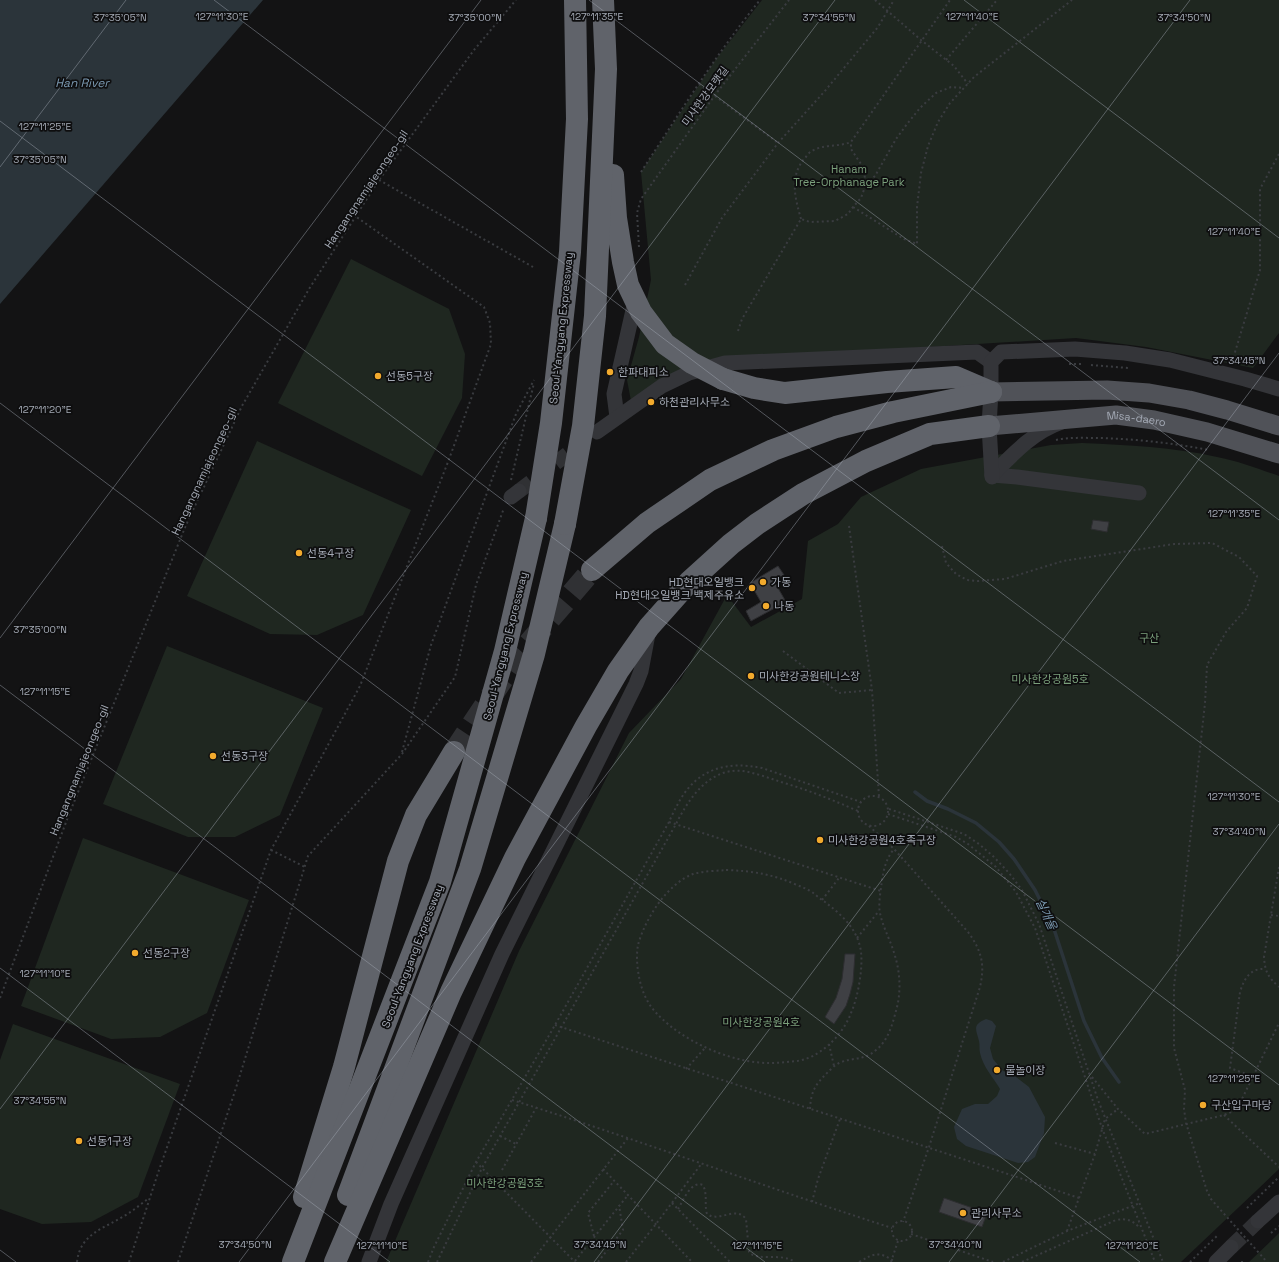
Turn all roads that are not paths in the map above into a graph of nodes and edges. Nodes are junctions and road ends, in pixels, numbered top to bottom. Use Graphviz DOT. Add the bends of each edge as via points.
graph roads {
  1 [pos="575,0"];
  2 [pos="604,0"];
  3 [pos="606,69"];
  4 [pos="638,284"];
  5 [pos="991,362"];
  6 [pos="1279,389"];
  7 [pos="991,392"];
  8 [pos="616,417"];
  9 [pos="1072,419"];
  10 [pos="988,426"];
  11 [pos="1279,426"];
  12 [pos="597,432"];
  13 [pos="1279,454"];
  14 [pos="992,476"];
  15 [pos="1139,494"];
  16 [pos="592,570"];
  17 [pos="649,627"];
  18 [pos="454,752"];
  19 [pos="1279,1202"];
  20 [pos="1258,1221"];
  21 [pos="1231,1248"];
  22 [pos="283,1262"];
  23 [pos="293,1262"];
  24 [pos="324,1262"];
  25 [pos="335,1262"];
  26 [pos="369,1262"];
  27 [pos="1216,1262"];
  1 -- 23 [label="highway, Seoul-Yangyang Expressway, bridge" via="577,119 570,252 551,423 536,518 506,651 440,882"];
  2 -- 3 [label="highway, bridge"];
  3 -- 7 [label="highway, bridge" via="616,218 628,286 641,312 665,344 692,363 723,379 785,393 956,377"];
  3 -- 24 [label="highway, bridge" via="595,316 583,426 565,524 534,654 470,869"];
  4 -- 8 [label="street" via="614,394"];
  5 -- 6 [label="street" via="1001,352 1075,349 1125,353 1170,360"];
  5 -- 7 [label="street"];
  5 -- 8 [label="street" via="977,352 725,363 689,373 662,386"];
  7 -- 10 [label="street"];
  7 -- 11 [label="main road" via="1107,390 1149,393 1189,400"];
  7 -- 16 [label="highway" via="843,425 773,450 710,480 647,523"];
  8 -- 12 [label="street"];
  9 -- 10 [label="main road, Misa-daero"];
  9 -- 13 [label="main road, Misa-daero" via="1116,415 1154,420 1207,432"];
  9 -- 14 [label="street" via="1047,428 1028,440"];
  10 -- 14 [label="street"];
  10 -- 17 [label="highway" via="930,434 866,461 803,494 731,544 689,582"];
  14 -- 15 [label="street" via="1017,477"];
  17 -- 25 [label="highway" via="618,671 586,726 515,858 451,992"];
  17 -- 26 [label="street" via="636,684 502,954 394,1198"];
  18 -- 22 [label="highway" via="416,815 398,861 344,1067"];
  19 -- 20 [label="street"];
  21 -- 27 [label="street"];
}
